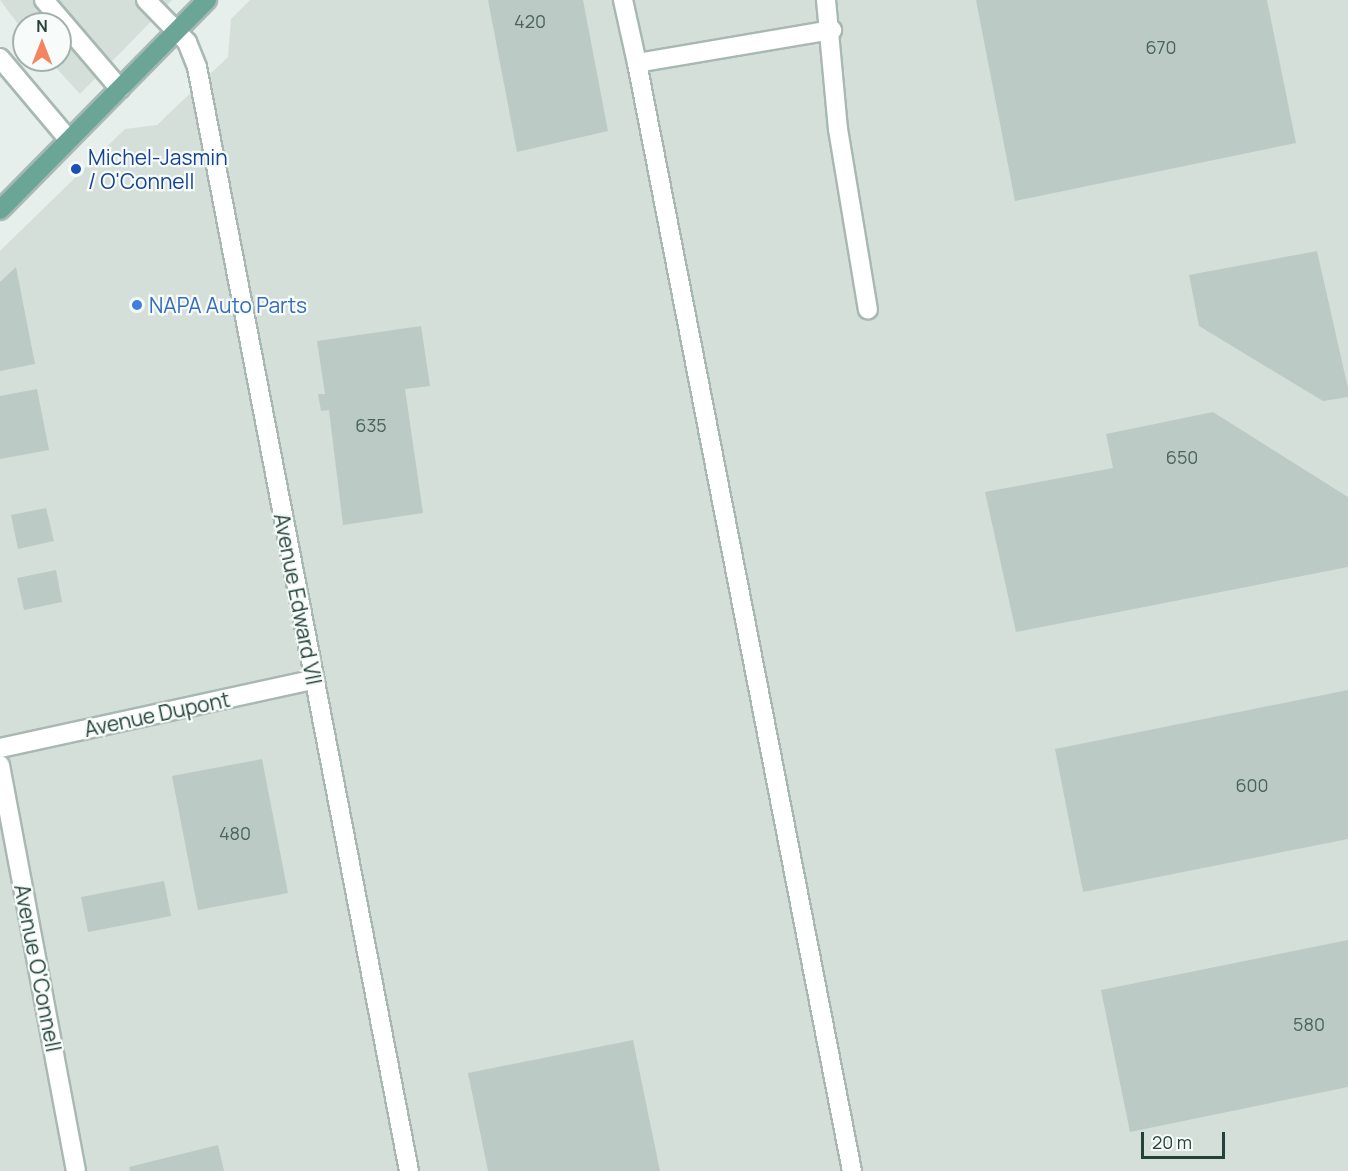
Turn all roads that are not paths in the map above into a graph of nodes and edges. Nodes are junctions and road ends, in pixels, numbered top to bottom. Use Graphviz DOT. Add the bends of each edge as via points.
graph roads {
  1 [pos="44,0"];
  2 [pos="146,0"];
  3 [pos="207,0"];
  4 [pos="623,0"];
  5 [pos="826,0"];
  6 [pos="832,30"];
  7 [pos="176,32"];
  8 [pos="0,58"];
  9 [pos="637,63"];
  10 [pos="120,89"];
  11 [pos="69,140"];
  12 [pos="0,210"];
  13 [pos="868,310"];
  14 [pos="313,680"];
  15 [pos="0,748"];
  16 [pos="0,765"];
  17 [pos="76,1171"];
  18 [pos="409,1171"];
  19 [pos="852,1171"];
  1 -- 10 [label="street"];
  2 -- 7 [label="street, Avenue Edward VII"];
  3 -- 7 [label="main road"];
  4 -- 9 [label="street"];
  5 -- 6 [label="street"];
  6 -- 9 [label="street"];
  6 -- 13 [label="street" via="838,129"];
  7 -- 10 [label="main road"];
  7 -- 14 [label="street, Avenue Edward VII" via="196,67"];
  8 -- 11 [label="street"];
  9 -- 19 [label="street"];
  10 -- 11 [label="main road"];
  11 -- 12 [label="main road"];
  14 -- 15 [label="street, Avenue Dupont"];
  14 -- 18 [label="street, Avenue Edward VII"];
  16 -- 17 [label="street, Avenue O'Connell"];
}
